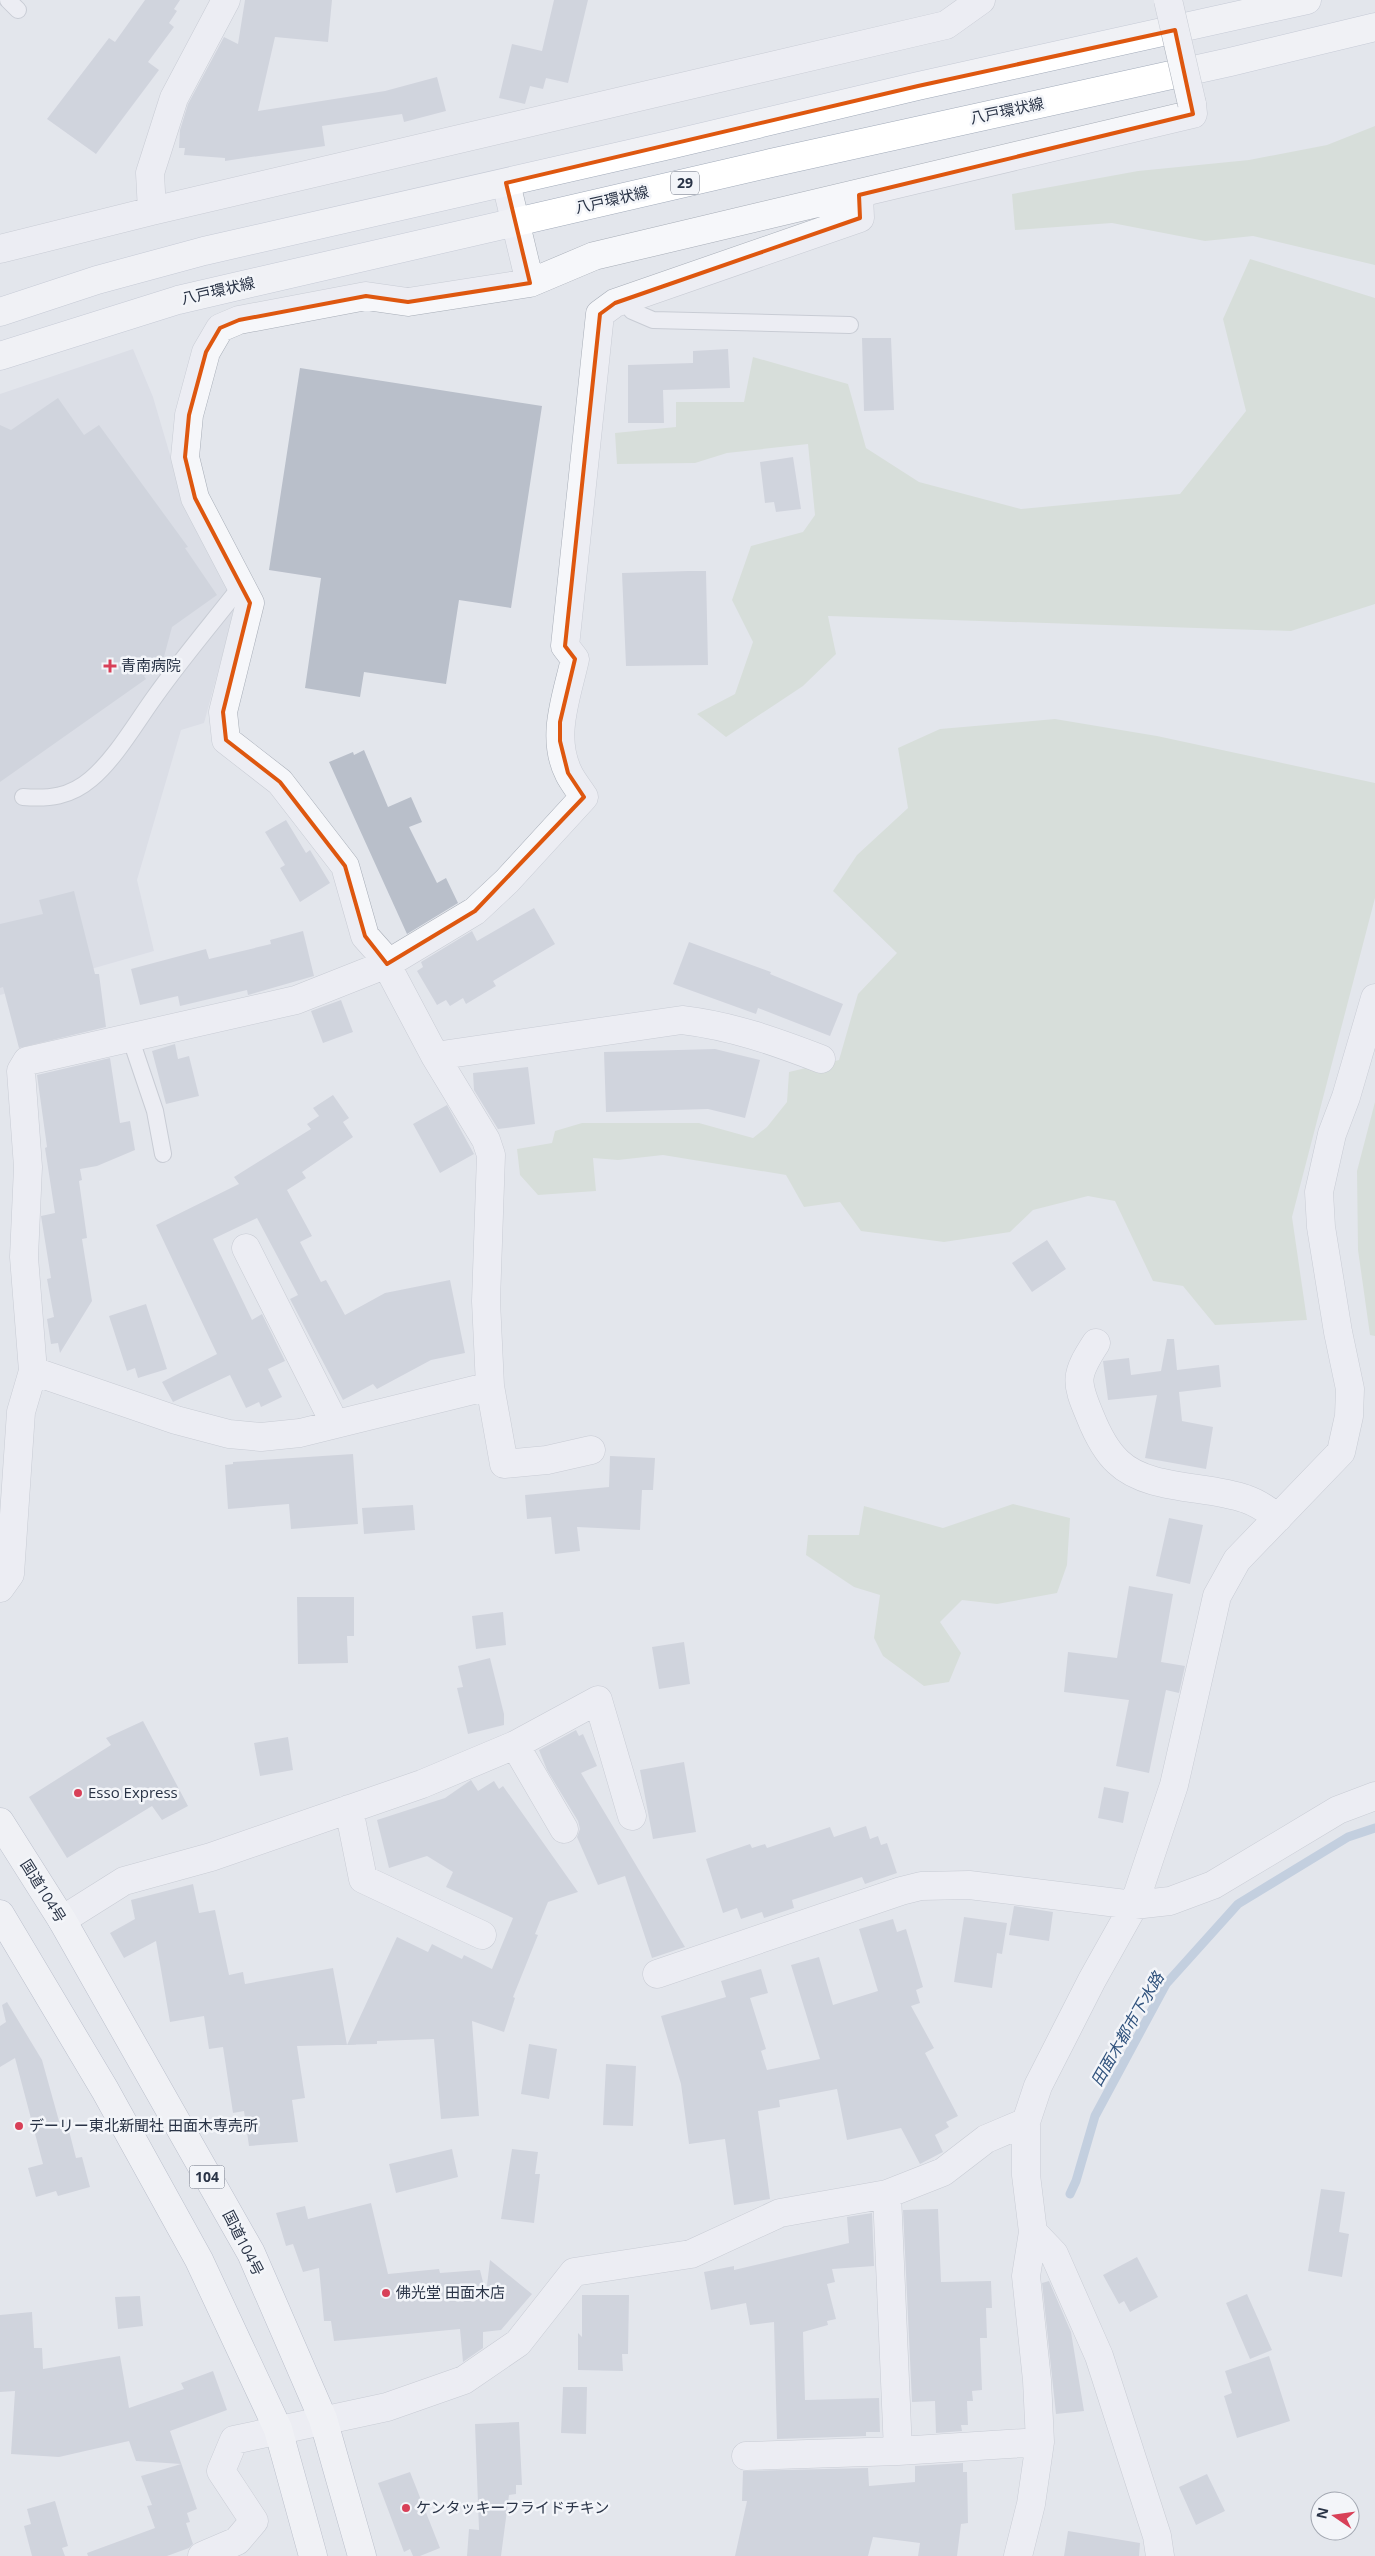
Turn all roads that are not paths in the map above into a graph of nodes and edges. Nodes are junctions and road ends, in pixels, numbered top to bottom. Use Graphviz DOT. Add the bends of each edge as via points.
graph roads {
  1 [pos="226,0"];
  2 [pos="981,0"];
  3 [pos="1168,0"];
  4 [pos="1307,0"];
  5 [pos="1375,27"];
  6 [pos="506,183"];
  7 [pos="859,195"];
  8 [pos="152,211"];
  9 [pos="514,222"];
  10 [pos="0,249"];
  11 [pos="530,283"];
  12 [pos="624,300"];
  13 [pos="0,312"];
  14 [pos="850,325"];
  15 [pos="0,356"];
  16 [pos="241,586"];
  17 [pos="23,797"];
  18 [pos="387,964"];
  19 [pos="1375,998"];
  20 [pos="130,1037"];
  21 [pos="435,1056"];
  22 [pos="820,1059"];
  23 [pos="163,1154"];
  24 [pos="246,1248"];
  25 [pos="1096,1343"];
  26 [pos="33,1371"];
  27 [pos="490,1386"];
  28 [pos="335,1424"];
  29 [pos="590,1450"];
  30 [pos="1278,1518"];
  31 [pos="0,1588"];
  32 [pos="515,1745"];
  33 [pos="1375,1796"];
  34 [pos="349,1809"];
  35 [pos="632,1816"];
  36 [pos="0,1822"];
  37 [pos="564,1829"];
  38 [pos="1134,1905"];
  39 [pos="0,1914"];
  40 [pos="62,1920"];
  41 [pos="482,1935"];
  42 [pos="657,1974"];
  43 [pos="1026,2122"];
  44 [pos="886,2194"];
  45 [pos="1033,2232"];
  46 [pos="323,2419"];
  47 [pos="278,2429"];
  48 [pos="1040,2442"];
  49 [pos="898,2451"];
  50 [pos="746,2456"];
  51 [pos="202,2556"];
  52 [pos="312,2556"];
  53 [pos="362,2556"];
  54 [pos="1018,2556"];
  55 [pos="1160,2556"];
  1 -- 8 [label="street" via="174,98 150,173"];
  2 -- 8 [label="street" via="946,25"];
  3 -- 7 [label="street, bridge" via="1193,114"];
  4 -- 6 [label="main road" via="918,86"];
  5 -- 9 [label="main road, 八戸環状線 / 29"];
  6 -- 9 [label="street"];
  6 -- 13 [label="main road" via="204,251 97,280"];
  7 -- 11 [label="street" via="594,256"];
  7 -- 12 [label="street" via="860,218"];
  8 -- 10 [label="street"];
  9 -- 11 [label="street"];
  9 -- 15 [label="main road, 八戸環状線 / 29" via="178,300"];
  11 -- 16 [label="street" via="408,302 366,296 239,320 220,328 204,361 189,415 185,457 195,498"];
  12 -- 14 [label="lane" via="632,311 654,320"];
  12 -- 18 [label="street" via="600,314 597,330 565,646 575,659 560,722 560,741 568,773 584,797 475,911"];
  16 -- 17 [label="lane" via="105,765 90,780 67,794 49,799"];
  16 -- 18 [label="street" via="250,603 223,712 226,740 280,782 345,866 364,936"];
  18 -- 20 [label="street" via="296,1000"];
  18 -- 21 [label="street"];
  19 -- 30 [label="street" via="1332,1134 1319,1192 1321,1227 1350,1389 1349,1416 1341,1452"];
  20 -- 23 [label="lane" via="155,1111"];
  20 -- 26 [label="street" via="27,1061 21,1071 28,1167 24,1257"];
  21 -- 22 [label="street" via="682,1020 768,1038"];
  21 -- 27 [label="street" via="486,1140 491,1155 486,1301"];
  24 -- 28 [label="street"];
  25 -- 30 [label="street" via="1082,1365 1078,1389 1096,1430 1117,1462 1132,1473 1155,1480 1245,1498"];
  26 -- 28 [label="street" via="176,1420 229,1434 261,1437 300,1433"];
  26 -- 31 [label="street" via="22,1412 10,1574"];
  27 -- 28 [label="street"];
  27 -- 29 [label="street" via="504,1464 547,1460"];
  30 -- 38 [label="street" via="1237,1560 1218,1596 1174,1785"];
  32 -- 34 [label="street" via="431,1781"];
  32 -- 35 [label="street" via="598,1700"];
  32 -- 37 [label="street"];
  33 -- 38 [label="street" via="1338,1810 1213,1885 1170,1902"];
  34 -- 40 [label="street" via="211,1857 124,1881"];
  34 -- 41 [label="street" via="363,1879"];
  36 -- 40 [label="main road, 国道104号 / 104"];
  38 -- 42 [label="street" via="969,1884 921,1886"];
  38 -- 43 [label="street" via="1038,2086"];
  39 -- 47 [label="main road" via="105,2090 199,2260"];
  40 -- 46 [label="main road, 国道104号 / 104" via="251,2253"];
  43 -- 44 [label="street" via="986,2139 944,2172"];
  43 -- 45 [label="street" via="1026,2175"];
  44 -- 46 [label="street" via="780,2212 691,2254 574,2272 518,2343 464,2380 387,2407"];
  44 -- 49 [label="street"];
  45 -- 48 [label="street" via="1026,2276 1038,2380"];
  45 -- 55 [label="street" via="1054,2254 1099,2356 1157,2536"];
  46 -- 47 [label="street"];
  46 -- 53 [label="main road, 国道104号 / 104"];
  47 -- 51 [label="street" via="234,2440 221,2471 254,2521 237,2542"];
  47 -- 52 [label="main road"];
  48 -- 49 [label="street"];
  48 -- 54 [label="street" via="1031,2504"];
  49 -- 50 [label="street"];
}
